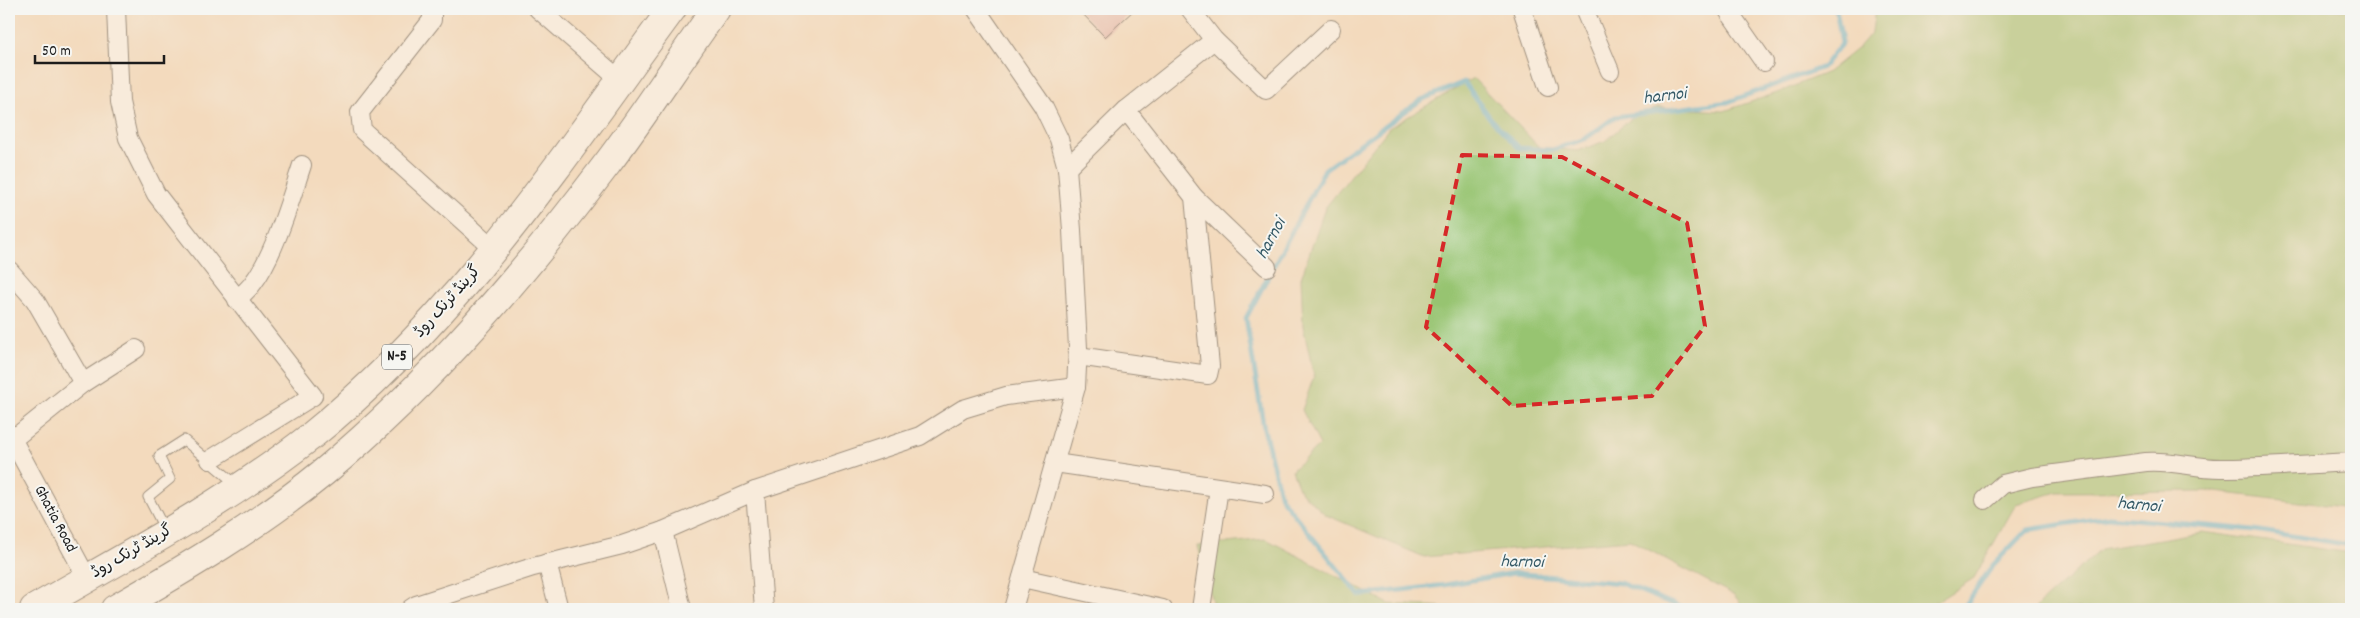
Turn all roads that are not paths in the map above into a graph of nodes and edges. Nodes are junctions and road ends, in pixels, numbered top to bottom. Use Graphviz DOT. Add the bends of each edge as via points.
graph roads {
  1 [pos="116,9"];
  2 [pos="432,9"];
  3 [pos="538,9"];
  4 [pos="672,9"];
  5 [pos="716,9"];
  6 [pos="976,9"];
  7 [pos="1190,9"];
  8 [pos="1522,9"];
  9 [pos="1584,9"];
  10 [pos="1728,9"];
  11 [pos="1331,29"];
  12 [pos="1214,40"];
  13 [pos="1764,62"];
  14 [pos="1610,71"];
  15 [pos="620,80"];
  16 [pos="1548,87"];
  17 [pos="1126,110"];
  18 [pos="302,165"];
  19 [pos="1067,168"];
  20 [pos="1194,197"];
  21 [pos="494,249"];
  22 [pos="1267,267"];
  23 [pos="9,270"];
  24 [pos="237,300"];
  25 [pos="136,349"];
  26 [pos="1078,356"];
  27 [pos="83,383"];
  28 [pos="1076,387"];
  29 [pos="11,437"];
  30 [pos="210,460"];
  31 [pos="2351,462"];
  32 [pos="1055,463"];
  33 [pos="240,488"];
  34 [pos="1219,488"];
  35 [pos="755,491"];
  36 [pos="1265,494"];
  37 [pos="1985,500"];
  38 [pos="663,531"];
  39 [pos="166,533"];
  40 [pos="547,563"];
  41 [pos="87,578"];
  42 [pos="1022,578"];
  43 [pos="34,609"];
  44 [pos="115,609"];
  45 [pos="410,609"];
  46 [pos="559,609"];
  47 [pos="682,609"];
  48 [pos="764,609"];
  49 [pos="1013,609"];
  50 [pos="1163,609"];
  51 [pos="1201,609"];
  1 -- 24 [label="street" via="120,102 128,138 156,194"];
  2 -- 21 [label="street" via="432,20 360,112 362,130"];
  3 -- 15 [label="street"];
  4 -- 15 [label="highway, گرینڈ ٹرنک روڈ / N-5"];
  5 -- 44 [label="highway, N-5" via="608,163 506,292 444,360 360,440 279,506 184,569"];
  6 -- 19 [label="street" via="1043,106 1059,139"];
  7 -- 12 [label="street"];
  8 -- 16 [label="street"];
  9 -- 14 [label="street"];
  10 -- 13 [label="street"];
  11 -- 12 [label="street" via="1266,90"];
  12 -- 17 [label="street"];
  15 -- 21 [label="highway, گرینڈ ٹرنک روڈ / N-5"];
  17 -- 19 [label="street"];
  17 -- 20 [label="street"];
  18 -- 24 [label="street" via="266,259 253,283"];
  19 -- 26 [label="street"];
  20 -- 22 [label="street"];
  20 -- 26 [label="street" via="1210,366 1208,374"];
  21 -- 33 [label="highway, گرینڈ ٹرنک روڈ / N-5" via="410,344 364,390 310,436"];
  23 -- 27 [label="street" via="35,300"];
  24 -- 30 [label="street" via="312,396"];
  25 -- 27 [label="street"];
  26 -- 28 [label="street"];
  27 -- 29 [label="street"];
  28 -- 32 [label="street"];
  28 -- 35 [label="street" via="1006,396 962,409 920,436"];
  29 -- 41 [label="street, Ghatia Road"];
  30 -- 33 [label="lane"];
  30 -- 39 [label="lane" via="184,440 159,456 170,479 148,497"];
  31 -- 37 [label="street" via="2219,468 2165,461 2146,462 2002,484"];
  32 -- 34 [label="street"];
  32 -- 42 [label="street"];
  33 -- 39 [label="highway, گرینڈ ٹرنک روڈ / N-5"];
  34 -- 36 [label="street"];
  34 -- 51 [label="street"];
  35 -- 38 [label="street"];
  35 -- 48 [label="street"];
  38 -- 40 [label="street" via="622,545"];
  38 -- 47 [label="street"];
  39 -- 41 [label="highway, گرینڈ ٹرنک روڈ / N-5"];
  40 -- 45 [label="street" via="467,587"];
  40 -- 46 [label="street"];
  41 -- 43 [label="highway, گرینڈ ٹرنک روڈ / N-5"];
  42 -- 49 [label="street"];
  42 -- 50 [label="street"];
}
